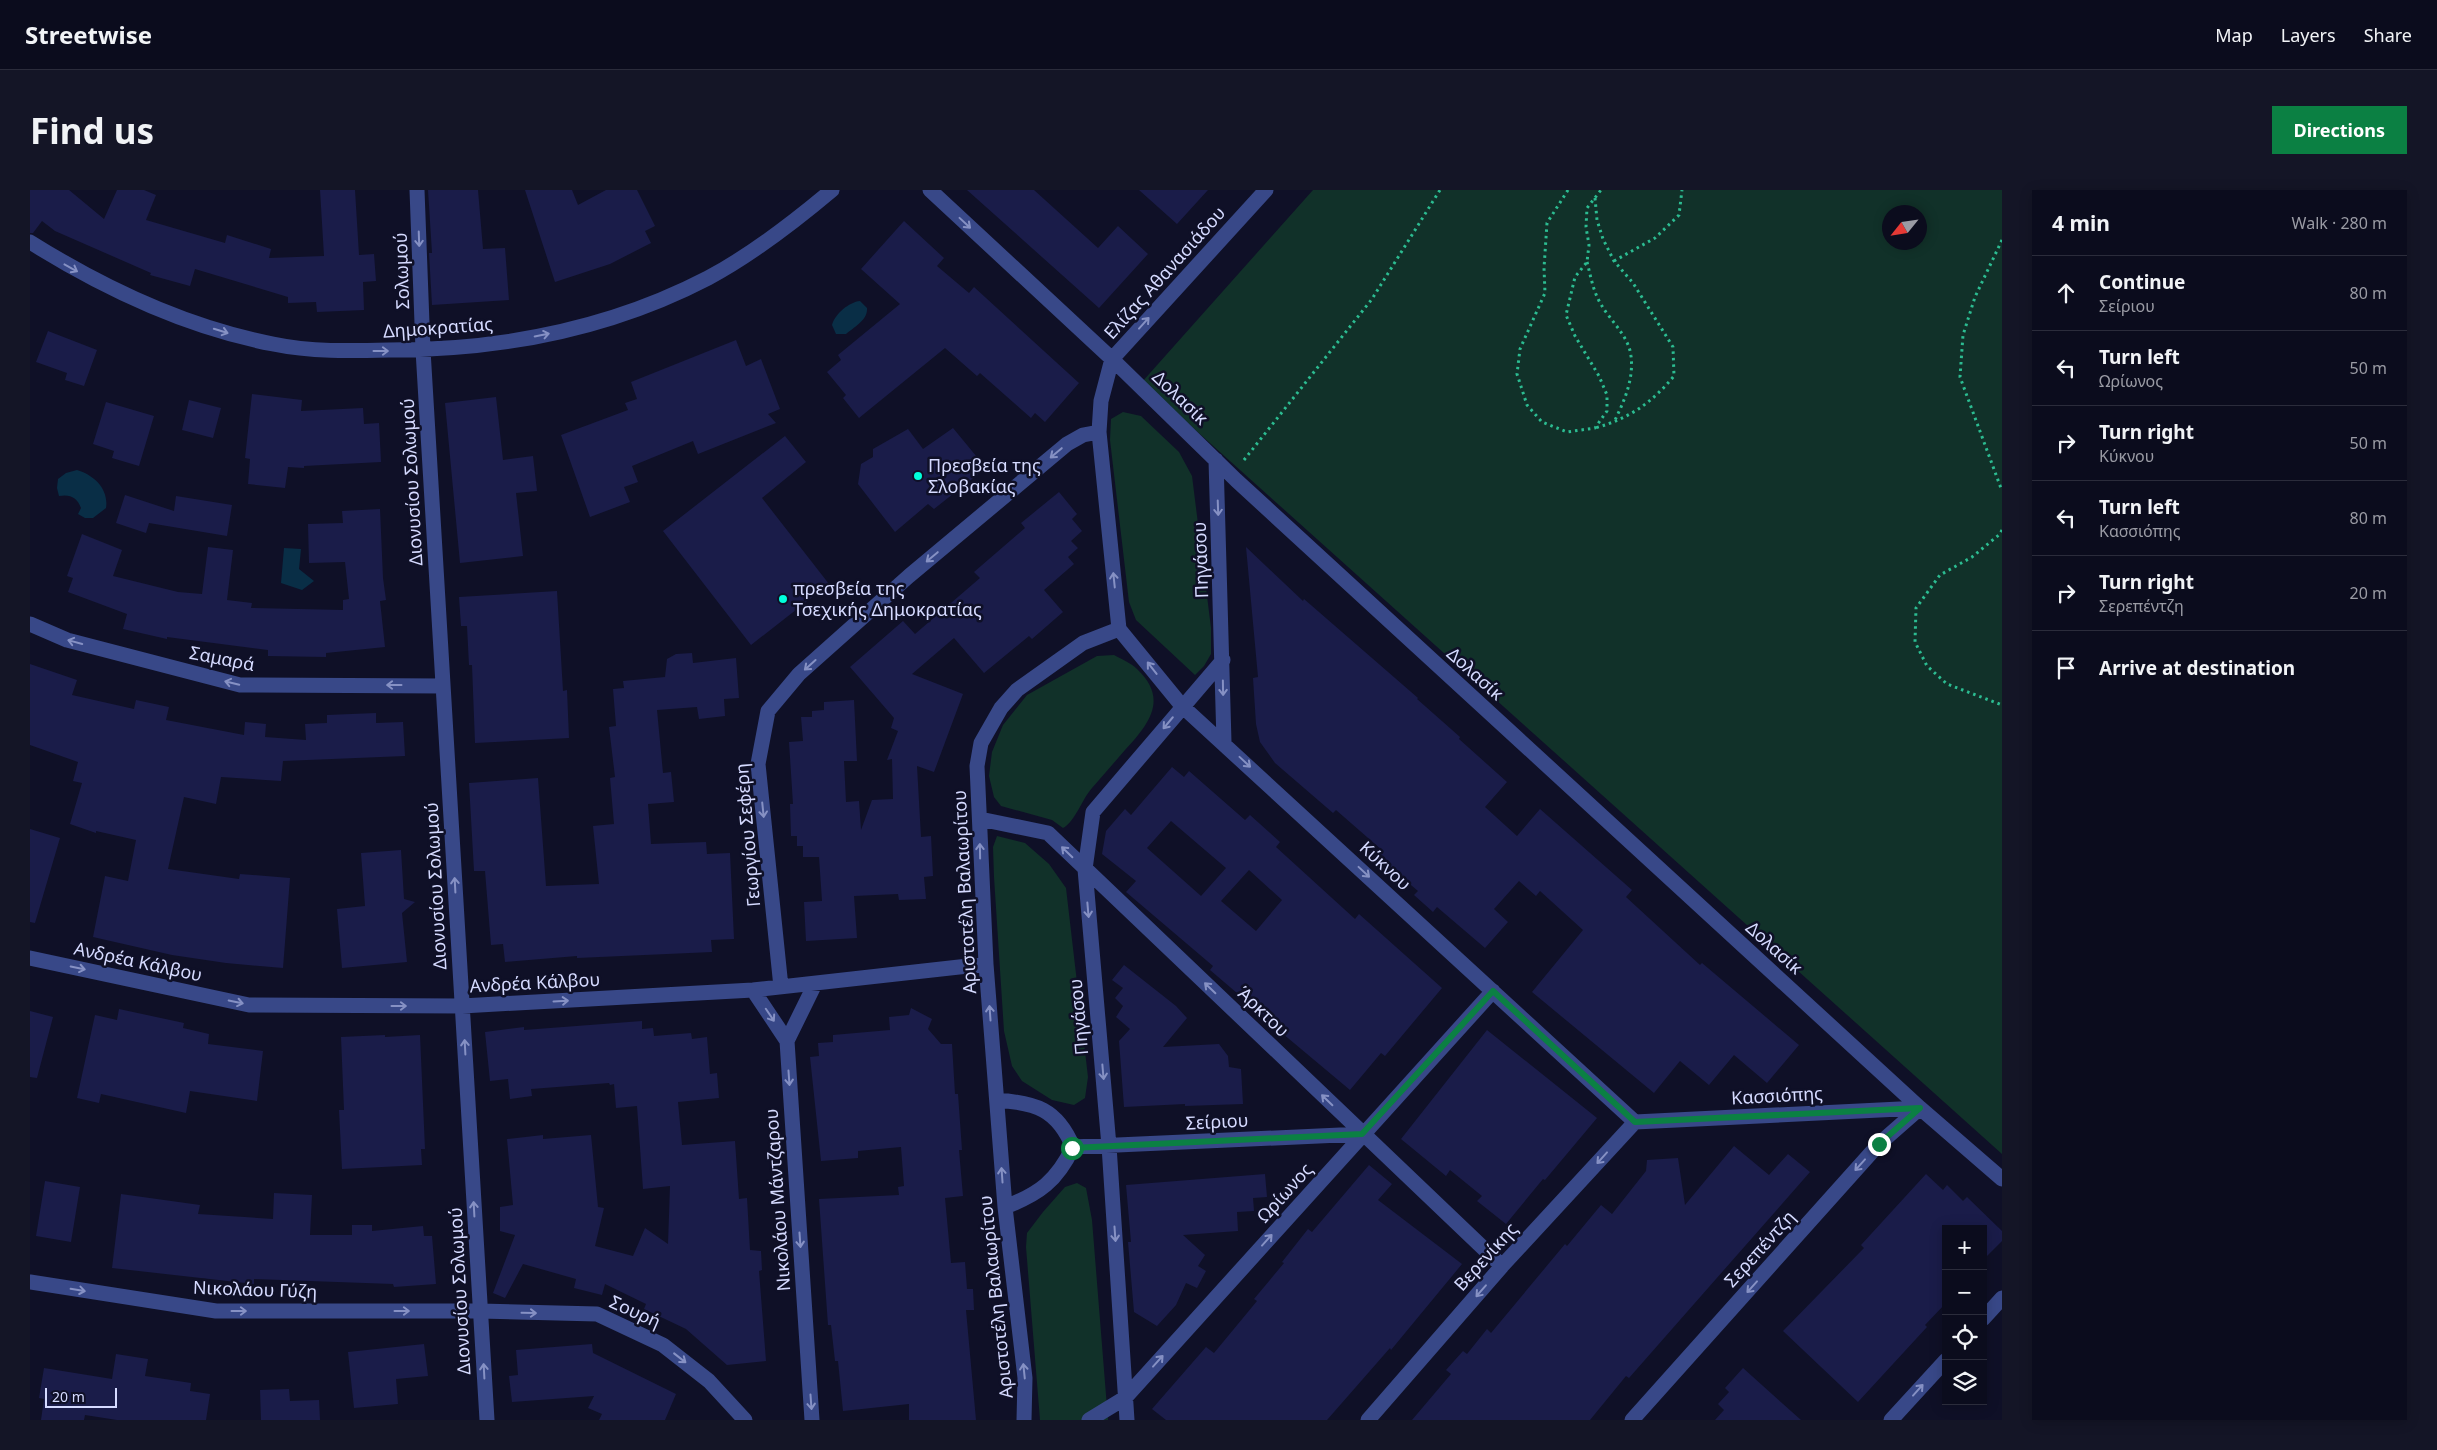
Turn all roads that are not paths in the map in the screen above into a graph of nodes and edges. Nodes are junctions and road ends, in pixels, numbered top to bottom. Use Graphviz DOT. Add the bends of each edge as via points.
graph roads {
  1 [pos="417,190"];
  2 [pos="832,190"];
  3 [pos="930,190"];
  4 [pos="1266,190"];
  5 [pos="30,242"];
  6 [pos="423,350"];
  7 [pos="1112,359"];
  8 [pos="1099,432"];
  9 [pos="1216,460"];
  10 [pos="30,624"];
  11 [pos="1119,629"];
  12 [pos="1223,660"];
  13 [pos="443,686"];
  14 [pos="1182,706"];
  15 [pos="1224,742"];
  16 [pos="980,819"];
  17 [pos="1085,868"];
  18 [pos="30,958"];
  19 [pos="986,964"];
  20 [pos="815,984"];
  21 [pos="781,987"];
  22 [pos="753,990"];
  23 [pos="1493,991"];
  24 [pos="462,1006"];
  25 [pos="787,1041"];
  26 [pos="997,1100"];
  27 [pos="1920,1108"];
  28 [pos="1635,1122"];
  29 [pos="1362,1134"];
  30 [pos="1109,1146"];
  31 [pos="1072,1148"];
  32 [pos="2002,1179"];
  33 [pos="1005,1207"];
  34 [pos="1502,1266"];
  35 [pos="30,1282"];
  36 [pos="2002,1298"];
  37 [pos="480,1312"];
  38 [pos="1987,1315"];
  39 [pos="1942,1364"];
  40 [pos="1126,1398"];
  41 [pos="487,1420"];
  42 [pos="745,1420"];
  43 [pos="812,1420"];
  44 [pos="1024,1420"];
  45 [pos="1089,1420"];
  46 [pos="1127,1420"];
  47 [pos="1368,1420"];
  48 [pos="1632,1420"];
  49 [pos="1891,1420"];
  1 -- 6 [label="street, Σολωμού, one-way"];
  6 -- 2 [label="street, Δημοκρατίας, one-way" via="463,348 559,332 656,302 709,277 763,244"];
  3 -- 7 [label="street, Δολασίκ, one-way"];
  7 -- 4 [label="street, Ελίζας Αθανασιάδου, one-way"];
  5 -- 6 [label="street, Δημοκρατίας, one-way" via="116,292 155,309 225,332 273,344 327,351"];
  6 -- 13 [label="street, Διονυσίου Σολωμού"];
  7 -- 8 [label="street" via="1101,401"];
  7 -- 9 [label="street, Δολασίκ"];
  11 -- 8 [label="street, one-way"];
  8 -- 21 [label="street, Γεωργίου Σεφέρη, one-way" via="1082,435 1066,444 909,576 799,674 768,711 758,764"];
  9 -- 12 [label="street, Πηγάσου, one-way"];
  9 -- 27 [label="street, Δολασίκ"];
  13 -- 10 [label="street, Σαμαρά, one-way" via="240,685 67,640"];
  14 -- 11 [label="street, Κύκνου, one-way"];
  11 -- 16 [label="street, Αριστοτέλη Βαλαωρίτου" via="1083,643 1017,690 1001,708 981,742 977,766"];
  12 -- 14 [label="street, Πηγάσου"];
  12 -- 15 [label="street, Πηγάσου, one-way"];
  24 -- 13 [label="street, Διονυσίου Σολωμού, one-way"];
  14 -- 15 [label="street, Κύκνου"];
  14 -- 17 [label="street, Πηγάσου, one-way" via="1093,812"];
  15 -- 23 [label="street, Κύκνου, one-way"];
  17 -- 16 [label="street, Άρκτου, one-way" via="1048,833"];
  19 -- 16 [label="street, Αριστοτέλη Βαλαωρίτου, one-way"];
  29 -- 17 [label="street, Άρκτου, one-way"];
  17 -- 30 [label="street, Πηγάσου, one-way"];
  18 -- 24 [label="street, Ανδρέα Κάλβου, one-way" via="249,1005"];
  19 -- 20 [label="street, Ανδρέα Κάλβου"];
  26 -- 19 [label="street, Αριστοτέλη Βαλαωρίτου, one-way"];
  20 -- 21 [label="street, Ανδρέα Κάλβου"];
  20 -- 25 [label="street, Νικολάου Μάντζαρου"];
  21 -- 22 [label="street, Ανδρέα Κάλβου"];
  24 -- 22 [label="street, Ανδρέα Κάλβου, one-way"];
  22 -- 25 [label="street, one-way"];
  23 -- 28 [label="street, Κύκνου"];
  23 -- 29 [label="street, Ωρίωνος"];
  37 -- 24 [label="street, Διονυσίου Σολωμού, one-way"];
  25 -- 43 [label="street, Νικολάου Μάντζαρου, one-way"];
  26 -- 31 [label="street" via="1026,1102 1046,1112 1064,1127"];
  33 -- 26 [label="street, Αριστοτέλη Βαλαωρίτου, one-way"];
  27 -- 28 [label="street, Κασσιόπης"];
  27 -- 32 [label="street, Δολασίκ"];
  27 -- 48 [label="street, Σερεπέντζη, one-way" via="1879,1144"];
  28 -- 34 [label="street, Βερενίκης, one-way"];
  29 -- 30 [label="street, Σείριου"];
  29 -- 34 [label="street, Άρκτου"];
  40 -- 29 [label="street, Ωρίωνος, one-way"];
  30 -- 31 [label="street, Σείριου"];
  30 -- 40 [label="street, Πηγάσου, one-way"];
  31 -- 33 [label="street" via="1063,1168 1043,1188 1029,1198"];
  44 -- 33 [label="street, Αριστοτέλη Βαλαωρίτου, one-way" via="1024,1378"];
  34 -- 47 [label="street, Βερενίκης, one-way"];
  35 -- 37 [label="street, Νικολάου Γύζη, one-way" via="216,1311"];
  36 -- 38 [label="street"];
  41 -- 37 [label="street, Διονυσίου Σολωμού, one-way"];
  37 -- 42 [label="street, Σουρή, one-way" via="597,1314 663,1345 709,1381"];
  49 -- 39 [label="street, one-way"];
  40 -- 45 [label="street, Ωρίωνος"];
  40 -- 46 [label="street, Πηγάσου"];
}
